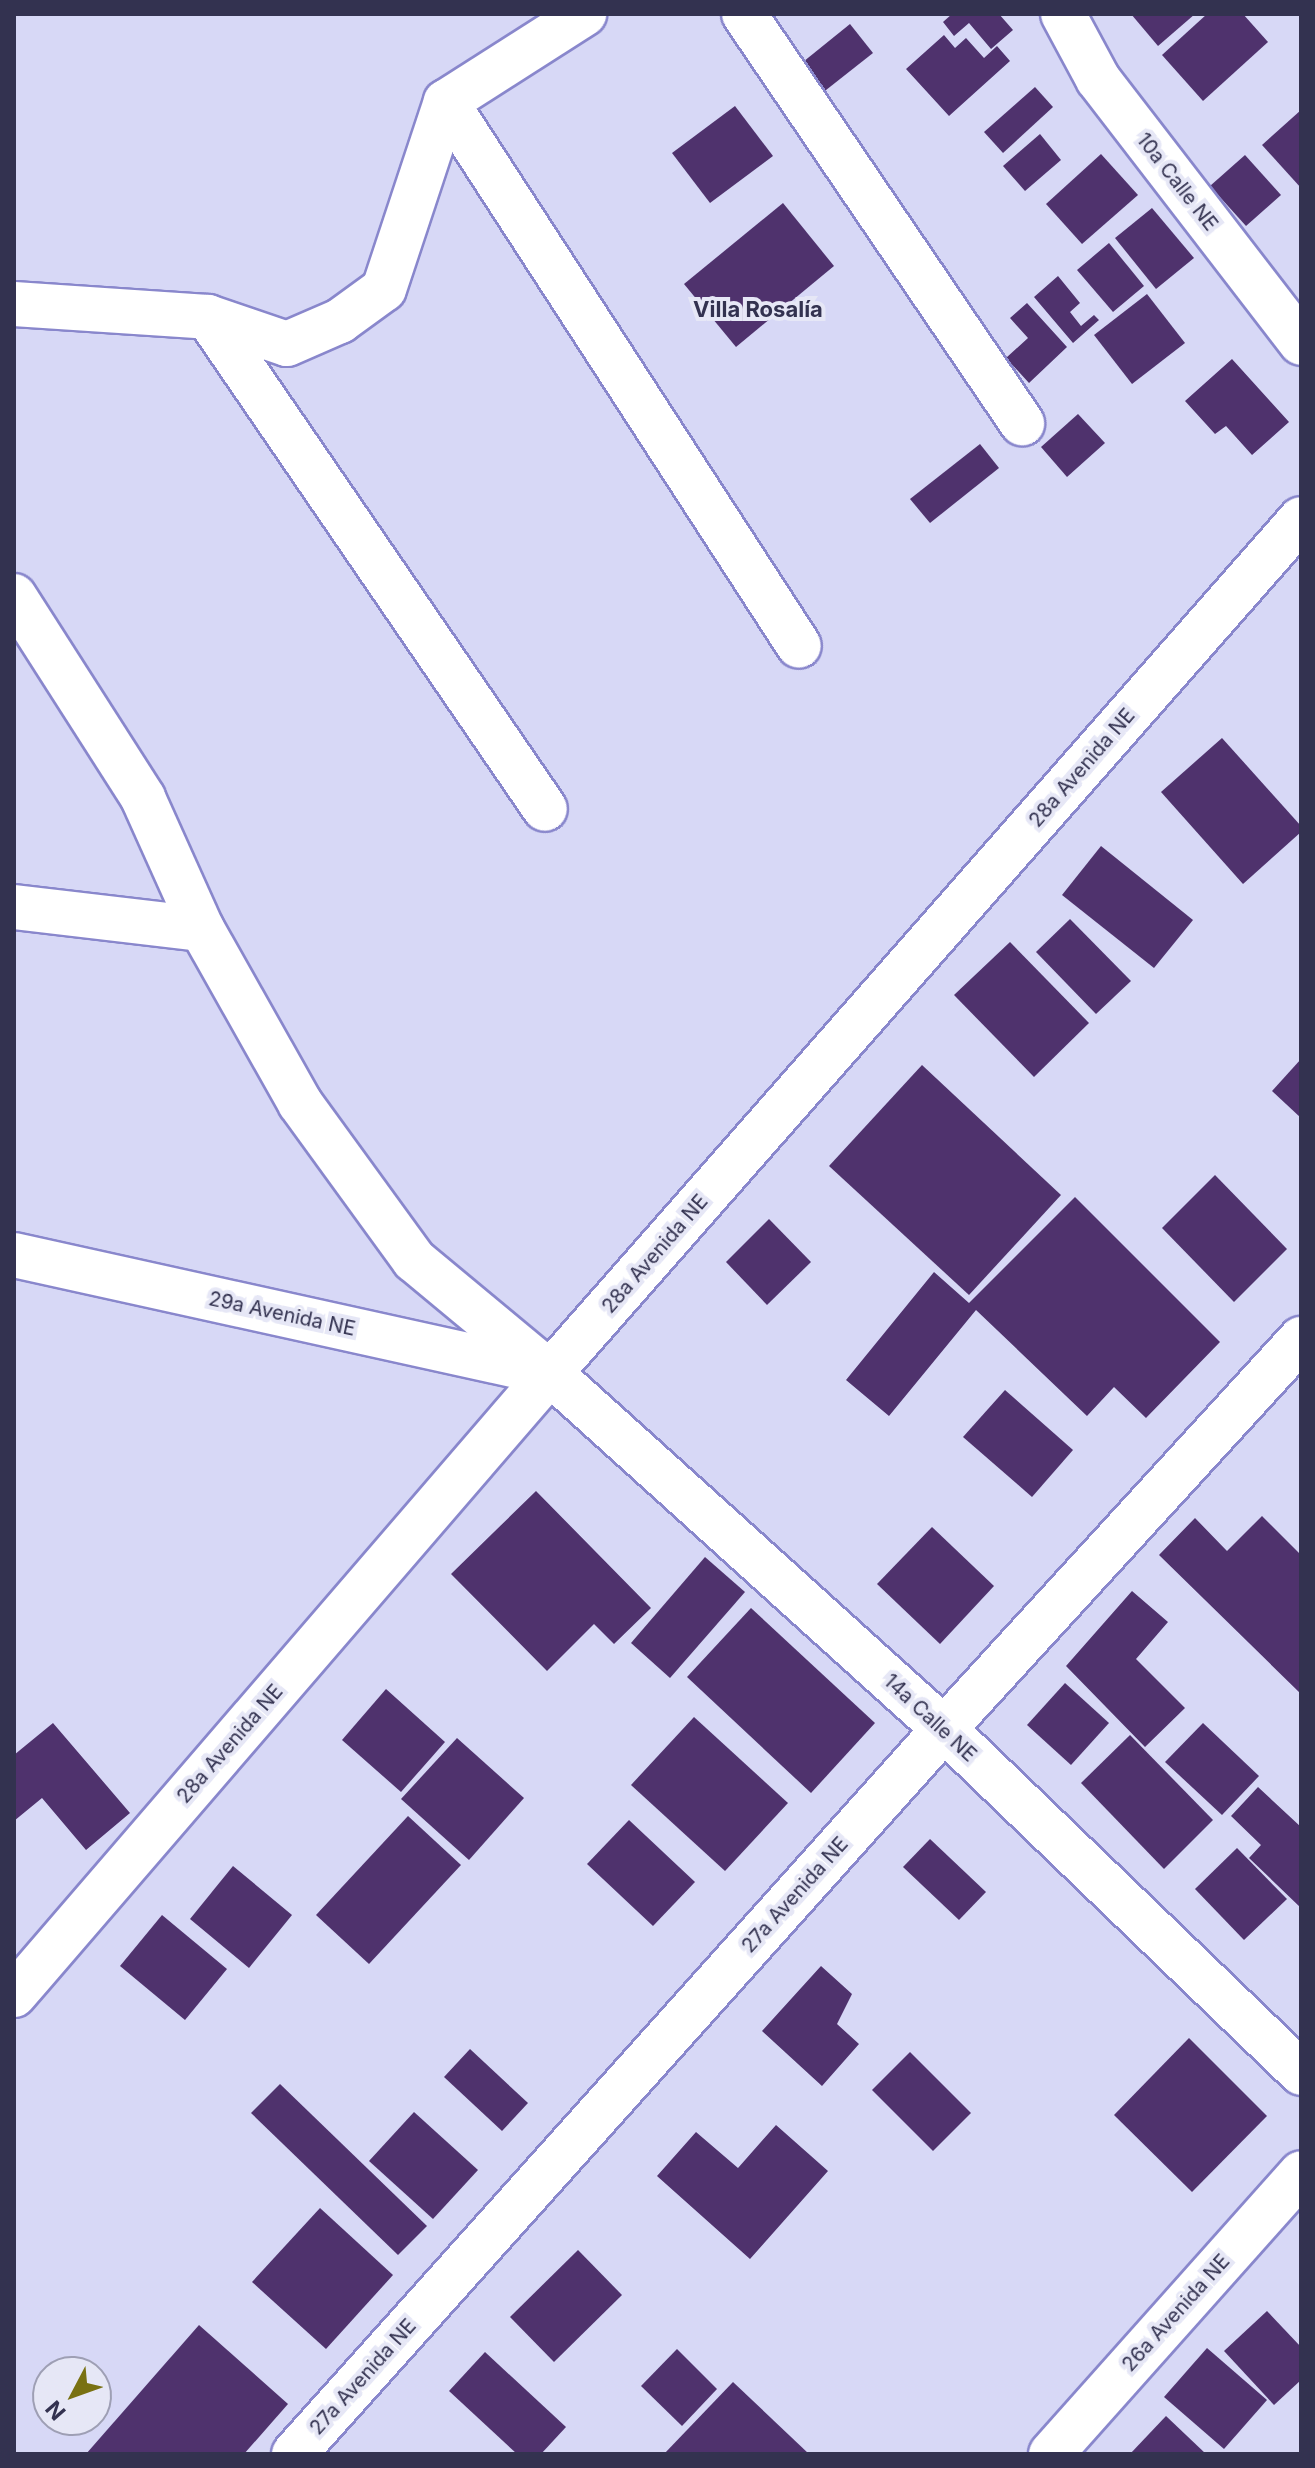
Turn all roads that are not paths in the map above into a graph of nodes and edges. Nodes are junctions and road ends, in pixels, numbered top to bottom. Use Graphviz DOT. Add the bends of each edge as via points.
graph roads {
  1 [pos="584,14"];
  2 [pos="744,14"];
  3 [pos="1063,14"];
  4 [pos="446,102"];
  5 [pos="14,304"];
  6 [pos="208,317"];
  7 [pos="1301,343"];
  8 [pos="1022,423"];
  9 [pos="1301,519"];
  10 [pos="14,596"];
  11 [pos="799,646"];
  12 [pos="545,809"];
  13 [pos="14,907"];
  14 [pos="202,929"];
  15 [pos="14,1255"];
  16 [pos="1301,1339"];
  17 [pos="550,1373"];
  18 [pos="944,1729"];
  19 [pos="14,1995"];
  20 [pos="1301,2073"];
  21 [pos="1301,2173"];
  22 [pos="294,2454"];
  23 [pos="1051,2454"];
  1 -- 4 [label="street"];
  2 -- 8 [label="street"];
  3 -- 7 [label="street, 10a Calle NE" via="1098,79"];
  4 -- 6 [label="street" via="384,289 340,321 287,344"];
  4 -- 11 [label="street"];
  5 -- 6 [label="street"];
  6 -- 12 [label="street"];
  9 -- 17 [label="street, 28a Avenida NE"];
  10 -- 14 [label="street, 14a Calle NE" via="143,798"];
  13 -- 14 [label="street"];
  14 -- 17 [label="street, 14a Calle NE" via="300,1103 414,1260"];
  15 -- 17 [label="street, 29a Avenida NE"];
  16 -- 18 [label="street, 27a Avenida NE"];
  17 -- 18 [label="street, 14a Calle NE"];
  17 -- 19 [label="street, 28a Avenida NE"];
  18 -- 20 [label="street, 14a Calle NE"];
  18 -- 22 [label="street, 27a Avenida NE"];
  21 -- 23 [label="street, 26a Avenida NE"];
}
